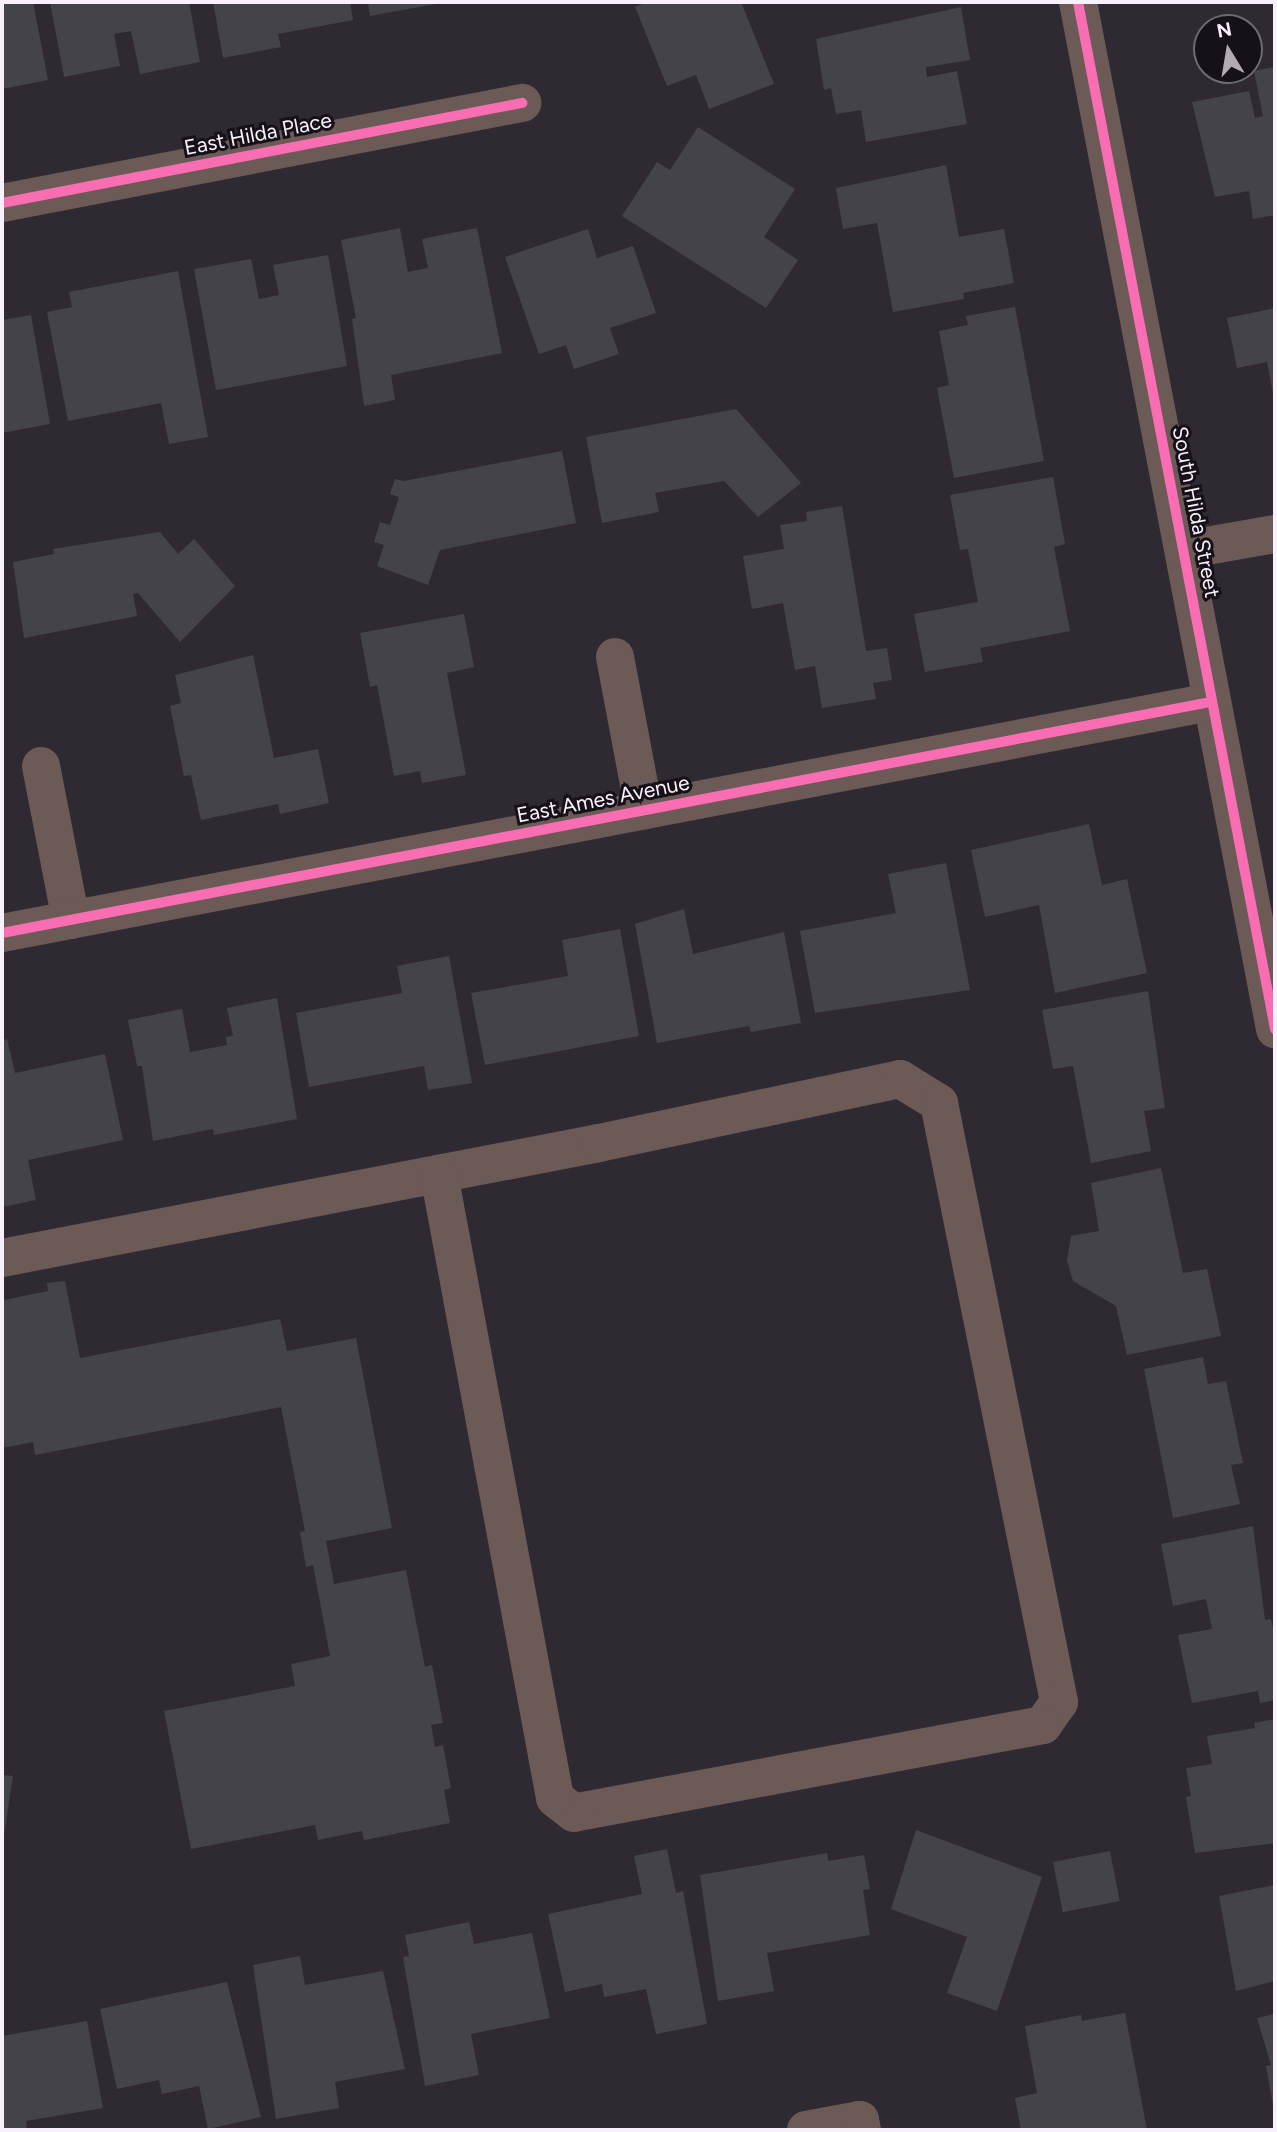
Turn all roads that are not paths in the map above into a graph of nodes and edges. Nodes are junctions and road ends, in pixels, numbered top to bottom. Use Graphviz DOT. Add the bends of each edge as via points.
graph roads {
  1 [pos="1078,2"];
  2 [pos="522,103"];
  3 [pos="2,203"];
  4 [pos="1275,534"];
  5 [pos="1184,550"];
  6 [pos="615,657"];
  7 [pos="1211,702"];
  8 [pos="41,766"];
  9 [pos="644,810"];
  10 [pos="71,920"];
  11 [pos="2,933"];
  12 [pos="1275,1029"];
  13 [pos="439,1174"];
  14 [pos="2,1258"];
  15 [pos="861,2125"];
  16 [pos="806,2130"];
  1 -- 5 [label="street, South Hilda Street"];
  2 -- 3 [label="street, East Hilda Place"];
  4 -- 5 [label="street"];
  5 -- 7 [label="street, South Hilda Street"];
  6 -- 9 [label="street"];
  7 -- 9 [label="street, East Ames Avenue"];
  7 -- 12 [label="street, South Hilda Street"];
  8 -- 10 [label="street"];
  9 -- 10 [label="street, East Ames Avenue"];
  10 -- 11 [label="street, East Ames Avenue"];
  13 -- 13 [label="street" via="900,1079 939,1103 1059,1702 1043,1725 574,1813 555,1798"];
  13 -- 14 [label="street"];
  15 -- 16 [label="street"];
}
